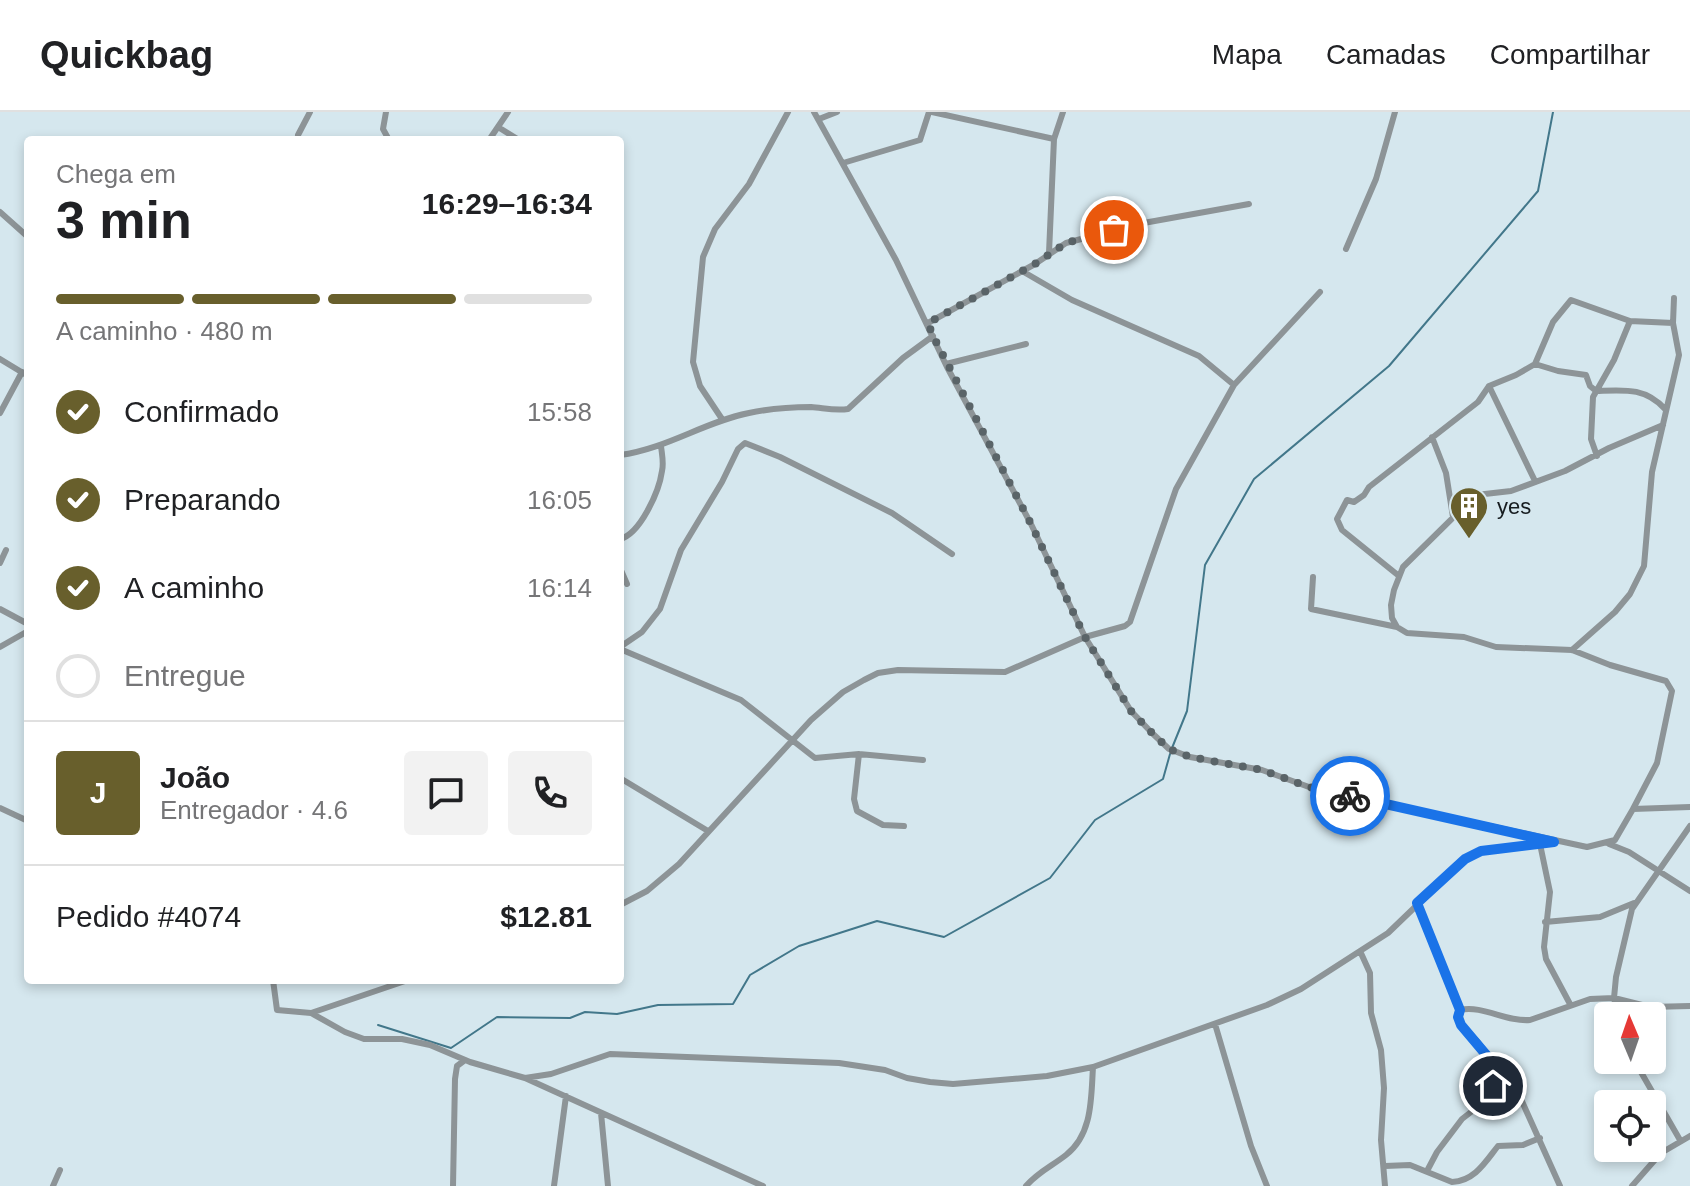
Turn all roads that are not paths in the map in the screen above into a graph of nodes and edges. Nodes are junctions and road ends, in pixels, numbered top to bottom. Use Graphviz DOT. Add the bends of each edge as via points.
graph roads {
  1 [pos="310,112"];
  2 [pos="386,112"];
  3 [pos="508,112"];
  4 [pos="788,112"];
  5 [pos="814,112"];
  6 [pos="837,112"];
  7 [pos="930,112"];
  8 [pos="1063,112"];
  9 [pos="1395,112"];
  10 [pos="819,119"];
  11 [pos="498,127"];
  12 [pos="298,135"];
  13 [pos="387,136"];
  14 [pos="492,136"];
  15 [pos="513,136"];
  16 [pos="1054,139"];
  17 [pos="843,163"];
  18 [pos="1249,204"];
  19 [pos="0,212"];
  20 [pos="24,233"];
  21 [pos="1346,249"];
  22 [pos="1049,253"];
  23 [pos="1022,271"];
  24 [pos="1320,292"];
  25 [pos="1674,298"];
  26 [pos="1630,321"];
  27 [pos="928,323"];
  28 [pos="1673,323"];
  29 [pos="933,336"];
  30 [pos="1026,344"];
  31 [pos="0,359"];
  32 [pos="946,364"];
  33 [pos="1535,364"];
  34 [pos="24,373"];
  35 [pos="24,376"];
  36 [pos="1234,385"];
  37 [pos="1489,386"];
  38 [pos="1596,391"];
  39 [pos="1665,409"];
  40 [pos="0,413"];
  41 [pos="722,419"];
  42 [pos="1663,425"];
  43 [pos="1432,437"];
  44 [pos="661,446"];
  45 [pos="624,454"];
  46 [pos="1597,456"];
  47 [pos="1535,481"];
  48 [pos="1453,517"];
  49 [pos="624,538"];
  50 [pos="6,550"];
  51 [pos="952,554"];
  52 [pos="0,563"];
  53 [pos="1399,576"];
  54 [pos="624,577"];
  55 [pos="1313,577"];
  56 [pos="627,584"];
  57 [pos="0,609"];
  58 [pos="24,622"];
  59 [pos="1397,627"];
  60 [pos="24,633"];
  61 [pos="1085,637"];
  62 [pos="624,645"];
  63 [pos="0,647"];
  64 [pos="624,650"];
  65 [pos="1572,650"];
  66 [pos="793,740"];
  67 [pos="859,754"];
  68 [pos="923,760"];
  69 [pos="624,780"];
  70 [pos="1690,807"];
  71 [pos="0,808"];
  72 [pos="1633,809"];
  73 [pos="24,819"];
  74 [pos="904,826"];
  75 [pos="1690,826"];
  76 [pos="708,831"];
  77 [pos="1554,842"];
  78 [pos="1540,844"];
  79 [pos="1609,844"];
  80 [pos="1659,871"];
  81 [pos="1690,891"];
  82 [pos="1635,902"];
  83 [pos="624,903"];
  84 [pos="1417,903"];
  85 [pos="1545,922"];
  86 [pos="1360,951"];
  87 [pos="274,984"];
  88 [pos="396,984"];
  89 [pos="1614,998"];
  90 [pos="1615,1002"];
  91 [pos="1570,1004"];
  92 [pos="1690,1006"];
  93 [pos="1460,1010"];
  94 [pos="311,1013"];
  95 [pos="1215,1024"];
  96 [pos="465,1060"];
  97 [pos="1093,1067"];
  98 [pos="1642,1074"];
  99 [pos="1504,1076"];
  100 [pos="525,1078"];
  101 [pos="566,1096"];
  102 [pos="601,1113"];
  103 [pos="1690,1136"];
  104 [pos="1540,1138"];
  105 [pos="1680,1140"];
  106 [pos="1385,1166"];
  107 [pos="60,1170"];
  108 [pos="1427,1171"];
  109 [pos="1452,1184"];
  110 [pos="53,1186"];
  111 [pos="453,1186"];
  112 [pos="554,1186"];
  113 [pos="608,1186"];
  114 [pos="763,1186"];
  115 [pos="1026,1186"];
  116 [pos="1267,1186"];
  117 [pos="1385,1186"];
  118 [pos="1560,1186"];
  119 [pos="1632,1186"];
  1 -- 12 [label="street"];
  2 -- 13 [label="street"];
  3 -- 11 [label="street"];
  4 -- 41 [label="street" via="703,257 693,362 700,386"];
  5 -- 10 [label="street"];
  6 -- 10 [label="street"];
  7 -- 16 [label="street"];
  7 -- 17 [label="street" via="920,140"];
  8 -- 16 [label="street"];
  9 -- 21 [label="street" via="1376,179"];
  10 -- 17 [label="street"];
  11 -- 14 [label="street"];
  11 -- 15 [label="street"];
  16 -- 22 [label="street"];
  17 -- 27 [label="street"];
  18 -- 22 [label="street" via="1138,224 1066,243"];
  19 -- 20 [label="street"];
  22 -- 23 [label="street"];
  23 -- 27 [label="street"];
  23 -- 36 [label="street" via="1072,300 1199,356"];
  24 -- 36 [label="street"];
  25 -- 28 [label="street"];
  26 -- 28 [label="street"];
  26 -- 33 [label="street" via="1571,300 1553,322"];
  26 -- 38 [label="street"];
  27 -- 29 [label="street"];
  28 -- 39 [label="street" via="1679,355"];
  29 -- 32 [label="street"];
  29 -- 41 [label="street" via="848,409 791,408"];
  30 -- 32 [label="street"];
  31 -- 34 [label="street"];
  32 -- 61 [label="street"];
  33 -- 37 [label="street"];
  33 -- 38 [label="street" via="1582,373"];
  35 -- 40 [label="street"];
  36 -- 61 [label="street" via="1176,489 1130,622"];
  37 -- 43 [label="street" via="1478,402"];
  37 -- 47 [label="street"];
  38 -- 39 [label="street" via="1641,392"];
  38 -- 46 [label="street" via="1591,434"];
  39 -- 42 [label="street"];
  41 -- 44 [label="street"];
  42 -- 46 [label="street"];
  42 -- 65 [label="street" via="1639,579 1615,612"];
  43 -- 48 [label="street" via="1446,473"];
  43 -- 53 [label="street" via="1364,495 1347,500 1337,519 1342,530"];
  44 -- 45 [label="street"];
  44 -- 49 [label="street" via="660,481 639,527"];
  46 -- 47 [label="street"];
  47 -- 48 [label="street" via="1511,491 1476,495"];
  48 -- 53 [label="street"];
  50 -- 52 [label="street"];
  51 -- 62 [label="street" via="892,513 745,443 681,550 660,609"];
  53 -- 59 [label="street" via="1391,605"];
  54 -- 56 [label="street"];
  55 -- 59 [label="street" via="1311,609"];
  57 -- 58 [label="street"];
  59 -- 65 [label="street" via="1414,635 1464,637 1496,647"];
  60 -- 63 [label="street"];
  61 -- 66 [label="street" via="1005,672 878,673 843,692"];
  61 -- 77 [label="street" via="1131,711 1169,749 1262,770 1309,787"];
  64 -- 66 [label="street" via="741,700"];
  65 -- 72 [label="street" via="1671,687 1657,763"];
  66 -- 67 [label="street" via="815,758"];
  66 -- 76 [label="street"];
  67 -- 68 [label="street"];
  67 -- 74 [label="street" via="857,811 883,825"];
  69 -- 76 [label="street"];
  70 -- 72 [label="street"];
  71 -- 73 [label="street"];
  72 -- 79 [label="street"];
  75 -- 80 [label="street"];
  76 -- 83 [label="street" via="666,876"];
  77 -- 78 [label="street"];
  77 -- 79 [label="street"];
  78 -- 84 [label="street" via="1481,851"];
  78 -- 85 [label="street" via="1550,892"];
  79 -- 80 [label="street"];
  80 -- 81 [label="street"];
  80 -- 82 [label="street"];
  82 -- 85 [label="street" via="1600,917"];
  82 -- 89 [label="street"];
  84 -- 86 [label="street" via="1388,933"];
  84 -- 93 [label="street"];
  85 -- 91 [label="street" via="1546,959"];
  86 -- 95 [label="street" via="1301,989"];
  86 -- 106 [label="street" via="1370,973 1371,1013 1381,1050"];
  87 -- 94 [label="street" via="277,1010"];
  88 -- 94 [label="street"];
  89 -- 90 [label="street"];
  89 -- 91 [label="street"];
  89 -- 92 [label="street" via="1650,1007"];
  91 -- 93 [label="street" via="1520,1021"];
  93 -- 99 [label="street" via="1461,1025"];
  94 -- 96 [label="street" via="364,1039 414,1041"];
  95 -- 97 [label="street"];
  95 -- 116 [label="street"];
  96 -- 100 [label="street"];
  96 -- 111 [label="street" via="457,1066 455,1079"];
  97 -- 100 [label="street" via="953,1084 863,1065 610,1054"];
  97 -- 115 [label="street" via="1090,1112 1077,1144"];
  98 -- 105 [label="street"];
  99 -- 104 [label="street"];
  99 -- 108 [label="street" via="1462,1119"];
  100 -- 101 [label="street"];
  101 -- 102 [label="street"];
  101 -- 112 [label="street"];
  102 -- 113 [label="street"];
  102 -- 114 [label="street"];
  103 -- 105 [label="street"];
  104 -- 109 [label="street" via="1498,1146 1481,1169"];
  104 -- 118 [label="street"];
  105 -- 119 [label="street"];
  106 -- 108 [label="street"];
  106 -- 117 [label="street"];
  107 -- 110 [label="street"];
  108 -- 109 [label="street"];
}
